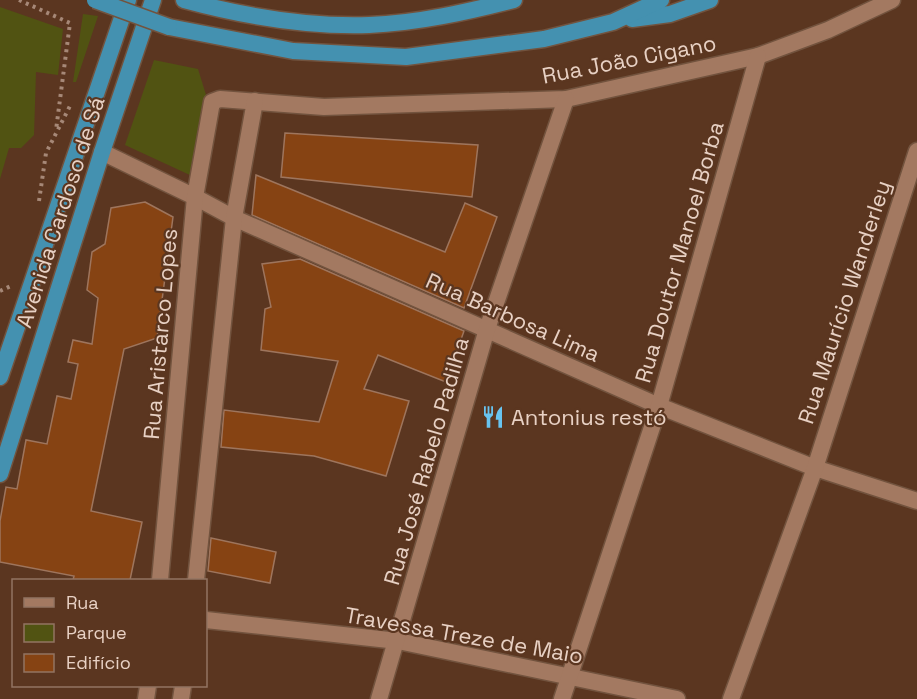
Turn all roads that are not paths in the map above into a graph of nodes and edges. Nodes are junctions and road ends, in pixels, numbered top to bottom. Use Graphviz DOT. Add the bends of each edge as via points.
graph roads {
  1 [pos="95,0"];
  2 [pos="128,0"];
  3 [pos="153,0"];
  4 [pos="184,0"];
  5 [pos="514,0"];
  6 [pos="661,0"];
  7 [pos="710,0"];
  8 [pos="892,0"];
  9 [pos="613,22"];
  10 [pos="758,56"];
  11 [pos="220,99"];
  12 [pos="566,99"];
  13 [pos="255,100"];
  14 [pos="917,151"];
  15 [pos="102,152"];
  16 [pos="195,196"];
  17 [pos="234,218"];
  18 [pos="487,329"];
  19 [pos="0,377"];
  20 [pos="659,406"];
  21 [pos="815,468"];
  22 [pos="0,474"];
  23 [pos="917,501"];
  24 [pos="160,579"];
  25 [pos="196,579"];
  26 [pos="207,620"];
  27 [pos="398,641"];
  28 [pos="570,675"];
  29 [pos="379,699"];
  30 [pos="562,699"];
  31 [pos="677,699"];
  32 [pos="731,699"];
  1 -- 9 [label="highway, bridge" via="169,27 293,51 406,57 544,39"];
  2 -- 19 [label="highway, Avenida Cardoso de Sá"];
  3 -- 15 [label="highway, Avenida Cardoso de Sá"];
  4 -- 5 [label="highway" via="308,24 370,25 456,14"];
  6 -- 9 [label="highway"];
  7 -- 9 [label="highway" via="670,14"];
  8 -- 10 [label="street, Rua João Cigano" via="828,30"];
  10 -- 12 [label="street, Rua João Cigano"];
  10 -- 20 [label="street, Rua Doutor Manoel Borba"];
  11 -- 13 [label="street, Rua João Cigano"];
  11 -- 16 [label="street, Rua Aristarco Lopes" via="209,106"];
  12 -- 13 [label="street, Rua João Cigano" via="324,107"];
  12 -- 18 [label="street, Rua José Rabelo Padilha"];
  13 -- 17 [label="street"];
  14 -- 21 [label="street, Rua Maurício Wanderley"];
  15 -- 16 [label="street, Rua Barbosa Lima"];
  15 -- 22 [label="highway, Avenida Cardoso de Sá"];
  16 -- 17 [label="street, Rua Barbosa Lima"];
  16 -- 24 [label="street, Rua Aristarco Lopes"];
  17 -- 18 [label="street, Rua Barbosa Lima"];
  17 -- 25 [label="street"];
  18 -- 20 [label="street, Rua Barbosa Lima"];
  18 -- 27 [label="street, Rua José Rabelo Padilha"];
  20 -- 21 [label="street, Rua Barbosa Lima"];
  20 -- 28 [label="street, Rua Doutor Manoel Borba"];
  21 -- 23 [label="street, Rua Barbosa Lima"];
  21 -- 32 [label="street, Rua Maurício Wanderley"];
  26 -- 27 [label="street, Travessa Treze de Maio"];
  27 -- 28 [label="street, Travessa Treze de Maio"];
  27 -- 29 [label="street, Rua José Rabelo Padilha"];
  28 -- 30 [label="street, Rua Doutor Manoel Borba"];
  28 -- 31 [label="street, Travessa Treze de Maio"];
}
